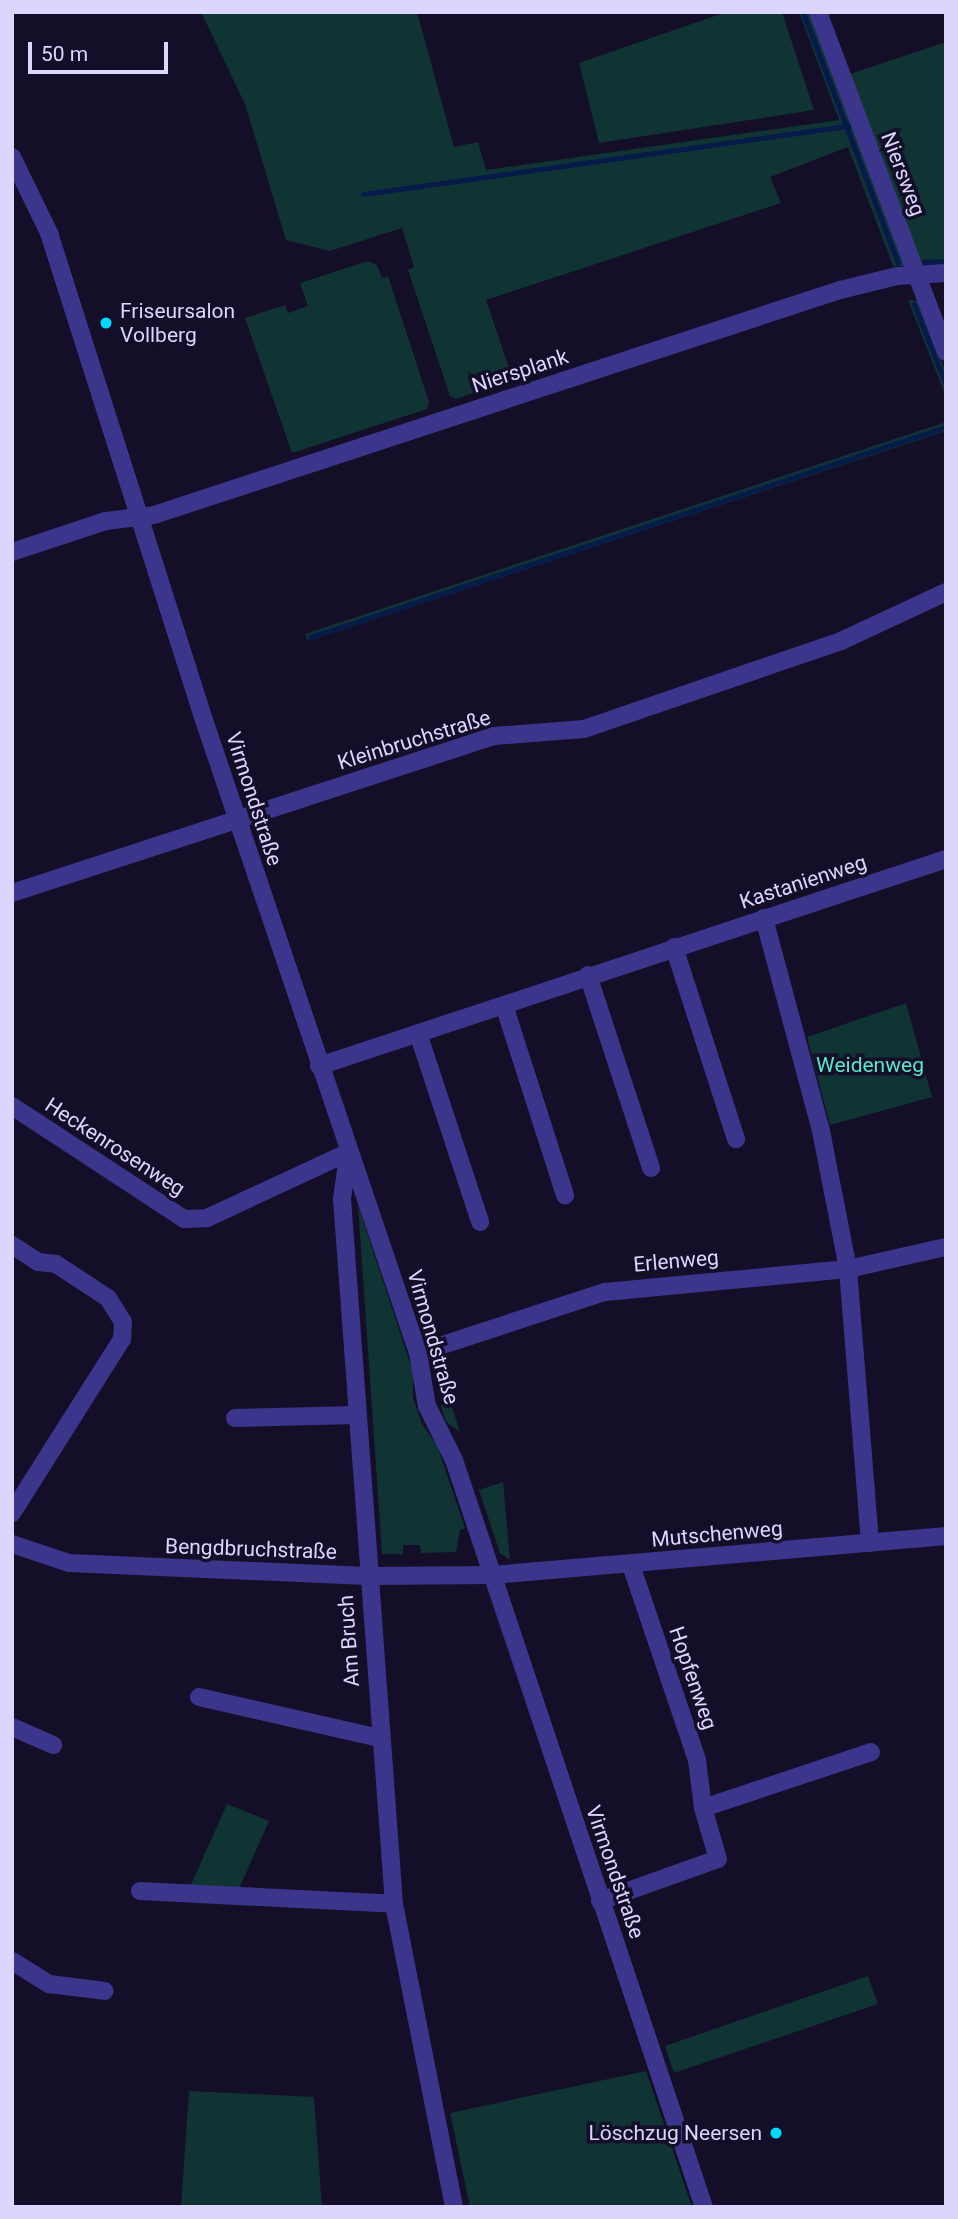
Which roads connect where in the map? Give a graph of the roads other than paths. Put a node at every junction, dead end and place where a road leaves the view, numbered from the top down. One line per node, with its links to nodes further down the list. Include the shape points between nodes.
1 (818, 12): 4 (street, Niersweg)
2 (12, 157): 6 (street, Virmondstraße, via 49,233)
3 (946, 273): 4 (street, Niersplank)
4 (916, 275): 5 (street, Niersweg); 6 (street, Niersplank, via 840,290)
5 (946, 352)
6 (139, 517): 7 (street, via 106,521); 9 (street, Virmondstraße)
7 (12, 552)
8 (946, 592): 9 (street, Kleinbruchstraße, via 841,641 584,729 494,736)
9 (237, 820): 11 (street, Kleinbruchstraße); 17 (street, Virmondstraße)
10 (946, 859): 12 (street, Kastanienweg)
11 (12, 893)
12 (764, 918): 13 (street, Kastanienweg); 26 (street, via 821,1131)
13 (674, 947): 14 (street, Kastanienweg); 19 (street)
14 (588, 975): 15 (street, Kastanienweg); 21 (street)
15 (504, 1005): 16 (street, Kastanienweg); 22 (street)
16 (418, 1033): 17 (street, Kastanienweg); 23 (street)
17 (319, 1066): 20 (street, Virmondstraße)
18 (12, 1106): 20 (street, Heckenrosenweg, via 184,1219 207,1218)
19 (736, 1139)
20 (349, 1152): 27 (street, Virmondstraße); 28 (street, Am Bruch, via 342,1199)
21 (651, 1168)
22 (565, 1195)
23 (480, 1222)
24 (12, 1245): 30 (street, via 38,1262 57,1264 108,1298 123,1322 122,1339)
25 (946, 1247): 26 (street, Erlenweg)
26 (848, 1269): 27 (street, Erlenweg, via 631,1287 579,1299); 32 (street)
27 (418, 1353): 35 (street, Virmondstraße, via 427,1406 454,1460)
28 (357, 1415): 29 (street); 36 (street, Am Bruch)
29 (235, 1418)
30 (12, 1513)
31 (946, 1536): 32 (street, Mutschenweg)
32 (870, 1543): 34 (street, Mutschenweg)
33 (12, 1544): 36 (street, Bengdbruchstraße, via 69,1563)
34 (631, 1565): 35 (street, Mutschenweg); 42 (street, Hopfenweg, via 696,1760)
35 (492, 1575): 36 (street, Bengdbruchstraße); 44 (street, Virmondstraße)
36 (367, 1576): 39 (street, Am Bruch)
37 (199, 1697): 39 (street)
38 (12, 1727): 40 (street)
39 (379, 1738): 45 (street, Am Bruch)
40 (53, 1745)
41 (871, 1752): 42 (street)
42 (703, 1808): 44 (street, Hopfenweg, via 718,1859)
43 (141, 1891): 45 (street)
44 (600, 1901): 49 (street, Virmondstraße)
45 (394, 1904): 48 (street, Am Bruch)
46 (12, 1961): 47 (street, via 48,1984)
47 (105, 1991)
48 (454, 2207)
49 (704, 2207)

